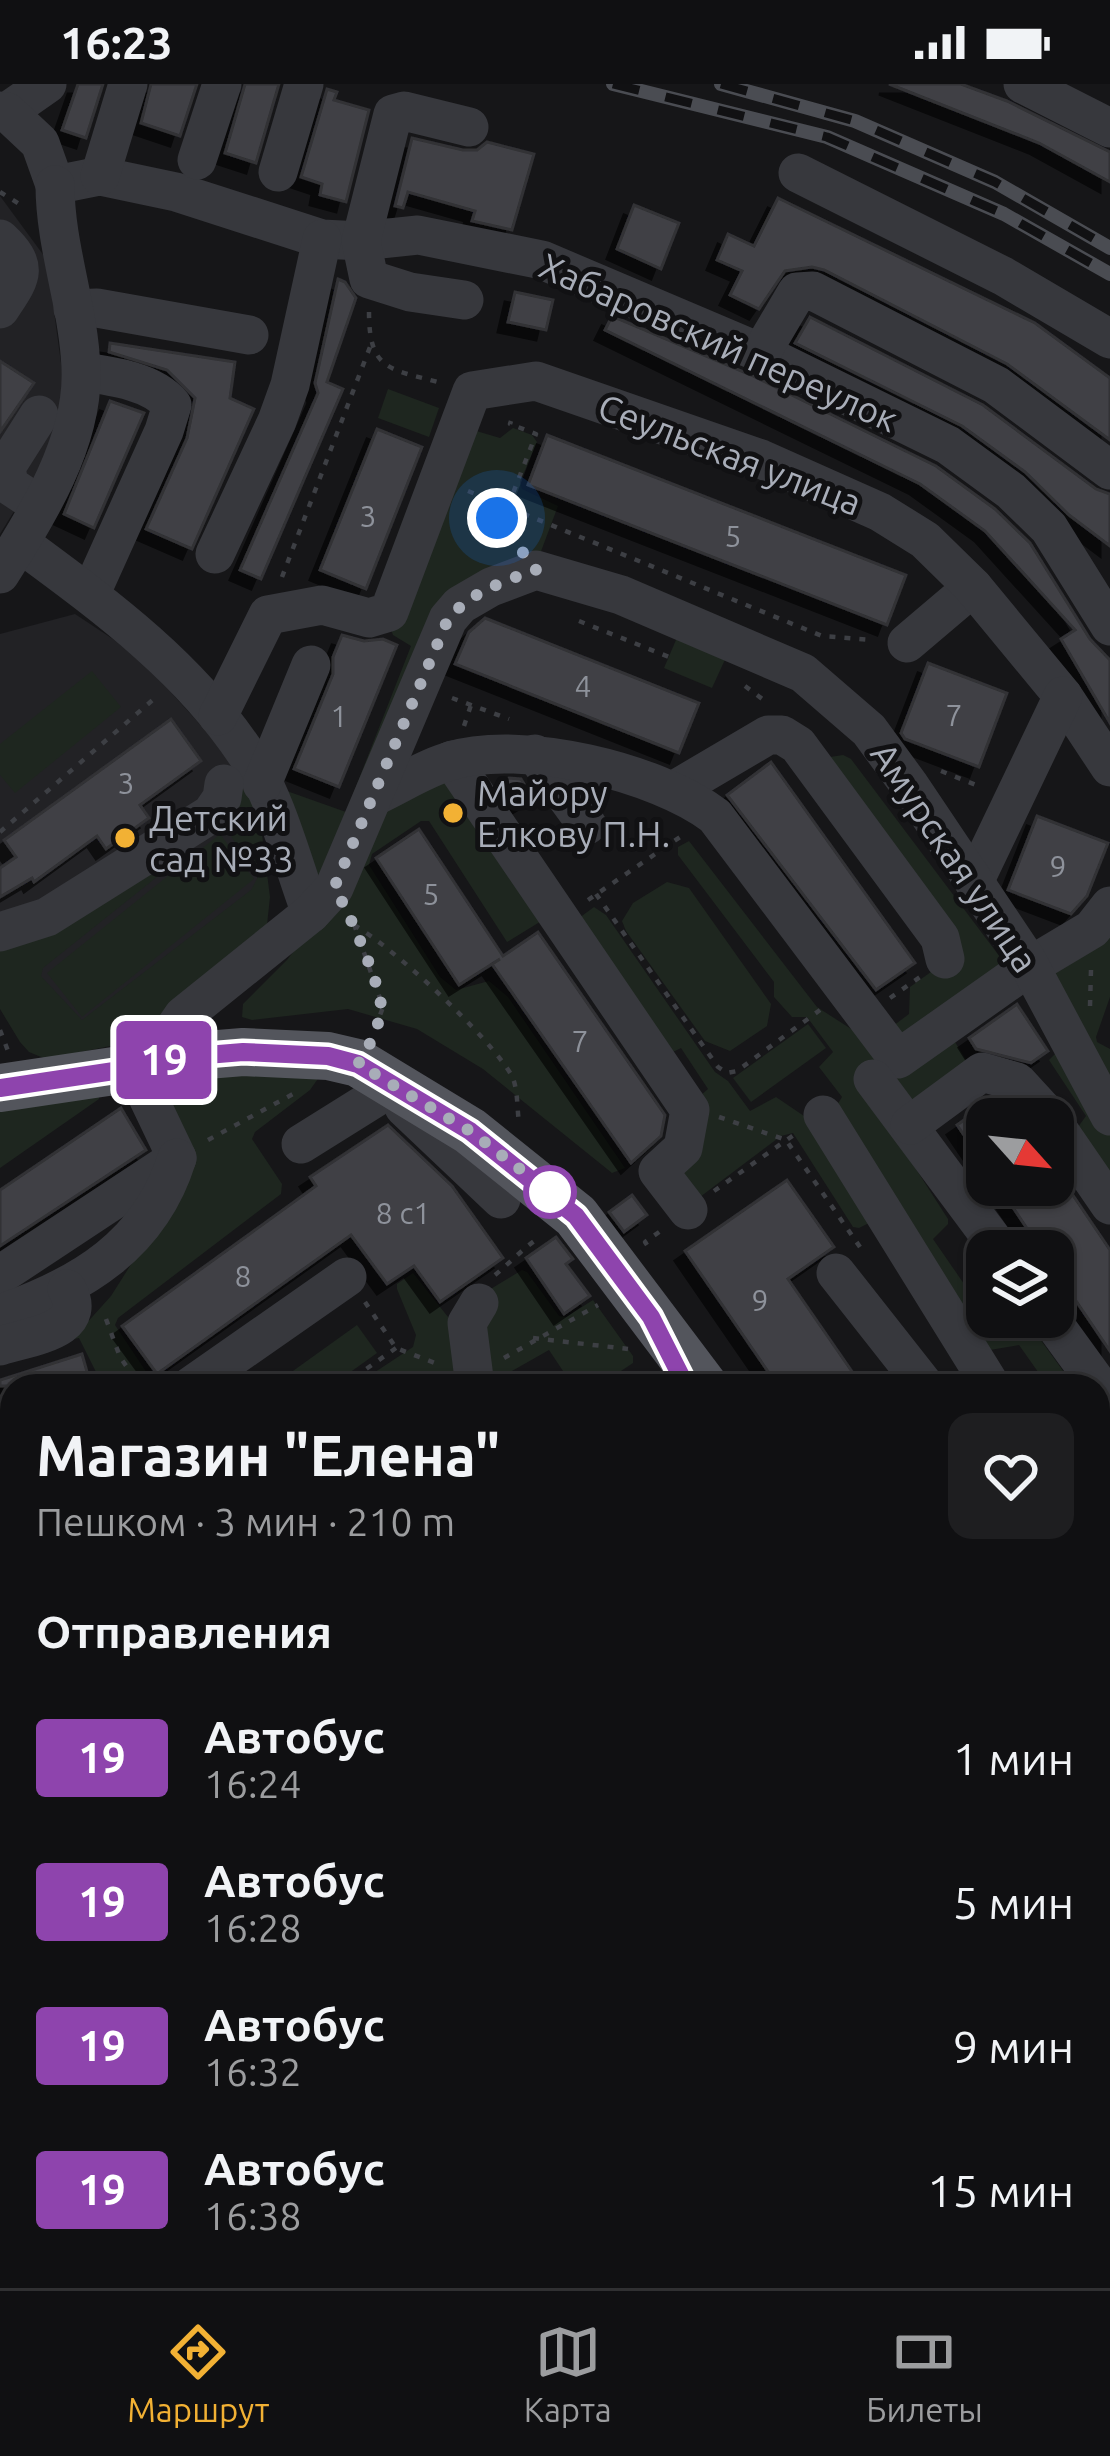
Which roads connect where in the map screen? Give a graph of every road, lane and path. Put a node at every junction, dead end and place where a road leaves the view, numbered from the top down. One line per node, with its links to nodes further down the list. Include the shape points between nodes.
1 (47, 84): 6 (street)
2 (128, 84): 12 (street)
3 (222, 84): 9 (street)
4 (304, 84): 10 (street)
5 (1022, 84): 8 (street)
6 (4, 111): 13 (street, via 40,143)
7 (469, 127): 15 (street, via 393,114)
8 (1110, 128)
9 (197, 160)
10 (278, 172)
11 (798, 173): 21 (street)
12 (100, 176): 13 (street, Хабаровский переулок); 15 (street, Хабаровский переулок)
13 (55, 185): 18 (street)
14 (0, 239): 17 (street, via 20,266)
15 (342, 240): 16 (street, via 369,279); 23 (street, Хабаровский переулок, via 418,235 542,260); 31 (street, via 290,385)
16 (464, 300)
17 (0, 309)
18 (73, 310): 19 (street); 24 (street)
19 (249, 334)
20 (369, 334): 22 (path)
21 (1110, 339)
22 (370, 347): 25 (path, via 396,371); 37 (path)
23 (761, 353): 28 (street, via 797,292 813,291 996,385); 34 (street, Хабаровский переулок, via 948,445 1011,491)
24 (82, 372): 29 (street, via 73,429); 36 (street, via 162,393 172,405)
25 (472, 391): 35 (street, Сеульская улица, via 536,381 761,459 880,512 925,540); 37 (street, via 388,612 369,618 322,605)
26 (39, 415): 29 (street, via 6,467)
27 (510, 424): 30 (path, via 536,434)
28 (1110, 470)
29 (16, 496): 32 (street)
30 (508, 506): 33 (path, via 487,497); 40 (path, via 821,636)
31 (215, 554)
32 (10, 558): 36 (street)
33 (536, 570): 54 (street, via 491,586 448,619); 59 (street, Амурская улица, via 621,595 803,673 869,730)
34 (1100, 585): 39 (street, Хабаровский переулок)
35 (973, 586): 40 (street); 45 (street, Сеульская улица)
36 (90, 595): 47 (street, via 182,673)
37 (268, 615): 47 (street)
38 (568, 616): 41 (path)
39 (1110, 626)
40 (908, 643)
41 (669, 657)
42 (311, 664): 52 (street)
43 (164, 691): 57 (path)
44 (443, 694): 46 (path)
45 (1064, 696): 51 (street, Сеульская улица); 55 (street)
46 (472, 705)
47 (218, 716): 52 (street, via 251,761)
48 (535, 754): 49 (street); 53 (street); 56 (street)
49 (452, 760): 54 (street); 63 (street)
50 (927, 766): 55 (path)
51 (1110, 766)
52 (243, 784): 61 (street); 65 (street, via 212,814 47,917)
53 (674, 791): 66 (street, via 768,735 782,735 798,745 940,938); 67 (street, via 716,817 875,1009 898,1059)
54 (375, 796): 61 (street)
55 (1011, 800): 59 (street)
56 (587, 824)
57 (0, 832)
58 (694, 836): 60 (path, via 678,837)
59 (974, 882): 67 (street, Амурская улица)
60 (596, 894): 63 (path); 68 (path, via 727,1073)
61 (323, 900): 64 (path, via 348,907); 71 (street, via 183,1016)
62 (1104, 918): 67 (street); 69 (path)
63 (560, 920): 86 (street, via 690,1110 683,1148 658,1171)
64 (354, 925): 74 (path, via 382,1007 368,1050); 80 (path, via 468,1024 514,1079)
65 (0, 932)
66 (945, 959)
67 (1030, 966): 77 (street, Амурская улица)
68 (822, 1009)
69 (1090, 1012)
70 (0, 1030): 73 (path)
71 (152, 1063): 73 (main road); 74 (main road, via 292,1053); 84 (street)
72 (873, 1079): 79 (street)
73 (4, 1080)
74 (381, 1080): 82 (street); 84 (path, via 328,1074); 85 (street); 98 (main road, via 487,1143 576,1216)
75 (1031, 1098): 79 (street, via 1016,1082 982,1072)
76 (823, 1115): 112 (street)
77 (1110, 1116)
78 (741, 1122): 81 (path)
79 (910, 1125): 88 (street)
80 (521, 1138)
81 (786, 1140): 86 (path); 90 (path)
82 (301, 1144)
83 (1074, 1152): 87 (street)
84 (177, 1158): 91 (street); 93 (street, via 140,1226)
85 (501, 1199)
86 (701, 1201)
87 (1110, 1205)
88 (986, 1230)
89 (514, 1260): 92 (path)
90 (851, 1265): 111 (street)
91 (0, 1275)
92 (487, 1288): 107 (street, via 467,1323)
93 (67, 1289): 97 (street); 101 (street, via 73,1315 66,1325)
94 (357, 1290): 102 (path); 104 (street)
95 (591, 1311): 99 (path)
96 (104, 1312): 103 (path)
97 (0, 1313)
98 (638, 1334): 99 (path); 109 (main road); 110 (main road, via 670,1337)
99 (533, 1338): 108 (path)
100 (1064, 1338): 113 (street)
101 (0, 1346)
102 (397, 1348): 105 (path); 106 (path)
103 (132, 1374)
104 (215, 1374)
105 (359, 1374)
106 (456, 1374)
107 (473, 1374)
108 (485, 1374)
109 (675, 1374)
110 (696, 1374)
111 (919, 1374)
112 (984, 1374)
113 (1090, 1374)

